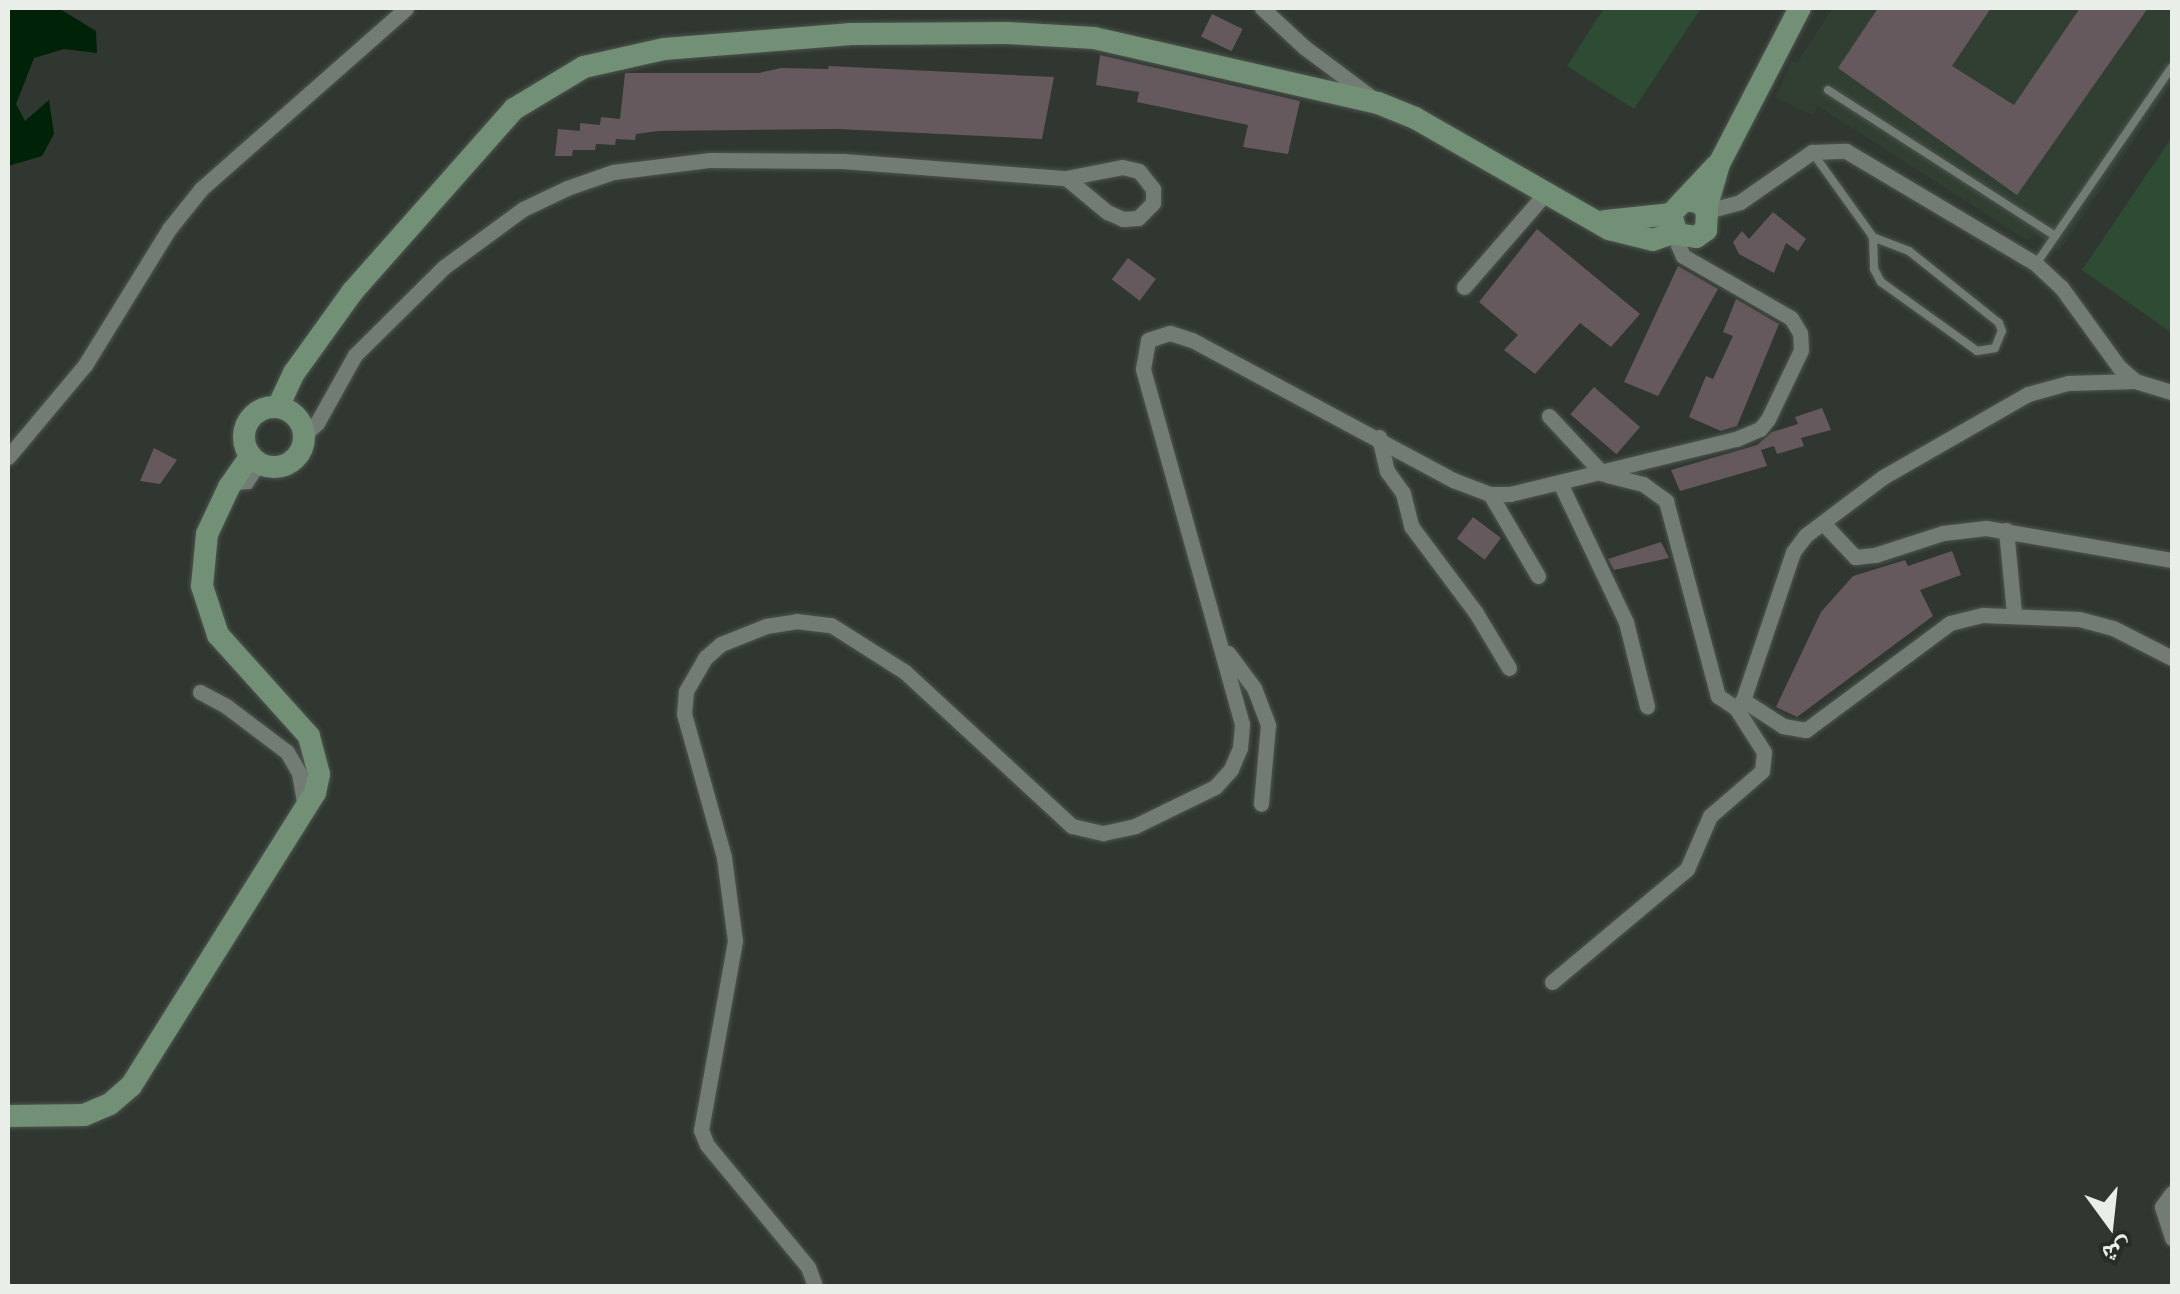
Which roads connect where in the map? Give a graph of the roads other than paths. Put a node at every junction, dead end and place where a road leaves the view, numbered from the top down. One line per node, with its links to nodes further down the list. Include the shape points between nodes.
1 (406, 8): 20 (street, via 201,189 78,375)
2 (1262, 8): 6 (street)
3 (1800, 8): 10 (main road)
4 (2172, 67): 11 (lane)
5 (1828, 90): 11 (lane)
6 (1378, 102): 9 (main road); 17 (main road, via 1051,34 851,34 623,55 548,86 495,128 352,290)
7 (1812, 152): 10 (street, via 1740,202); 12 (lane); 13 (street, via 1846,151 1866,160)
8 (1066, 178): 8 (street, via 1123,219 1138,218 1152,203 1151,182 1131,168); 17 (street, via 824,161 710,160 613,172 523,209 457,257)
9 (1544, 195): 10 (main road, via 1595,221); 14 (street)
10 (1688, 217): 21 (street, via 1678,246 1683,256 1790,318 1801,350 1760,429)
11 (2055, 236): 13 (lane)
12 (1873, 237): 12 (lane, via 1874,269 1887,288 1978,351 1995,348 1999,323 1909,250)
13 (2036, 264): 15 (street)
14 (1464, 287)
15 (2135, 381): 16 (street); 27 (street, via 2068,383 2028,394 1883,477)
16 (2172, 392)
17 (295, 416): 22 (main road, via 290,462); 22 (main road, via 259,411 246,425)
18 (1549, 416): 23 (street)
19 (1378, 437): 25 (street); 32 (street, via 1192,340 1170,333 1148,340 1143,369); 34 (street, via 1410,526)
20 (8, 457)
21 (1664, 458): 23 (street); 26 (street, via 1655,468)
22 (248, 468): 39 (main road, via 202,560 204,599 218,635 308,736 319,774)
23 (1604, 474): 24 (street); 26 (street)
24 (1560, 483): 25 (street); 37 (street, via 1626,622)
25 (1490, 494): 30 (street)
26 (1661, 494): 36 (street, via 1678,534 1718,696)
27 (1823, 522): 28 (street, via 1846,552 1865,558 1943,533); 36 (street, via 1793,552)
28 (2006, 530): 29 (street); 31 (street)
29 (2172, 560)
30 (1538, 576)
31 (2014, 613): 33 (street, via 2113,628); 36 (street, via 1950,623 1806,730)
32 (1220, 642): 38 (street, via 1254,688 1268,725); 44 (street, via 1242,724 1231,769 1195,799 1135,826 1103,832 1072,826 905,672 831,625 796,620 742,633 720,644 694,673 684,714 724,857 736,941 701,1130 808,1267)
33 (2172, 658)
34 (1509, 668)
35 (200, 692): 39 (street, via 286,752)
36 (1740, 704): 40 (street, via 1764,752 1762,771 1710,816 1687,869)
37 (1647, 706)
38 (1262, 804)
39 (306, 811): 41 (main road, via 131,1086 84,1115)
40 (1552, 982)
41 (8, 1116)
42 (2172, 1193): 43 (street, via 2162,1207)
43 (2172, 1238)
44 (815, 1286)

